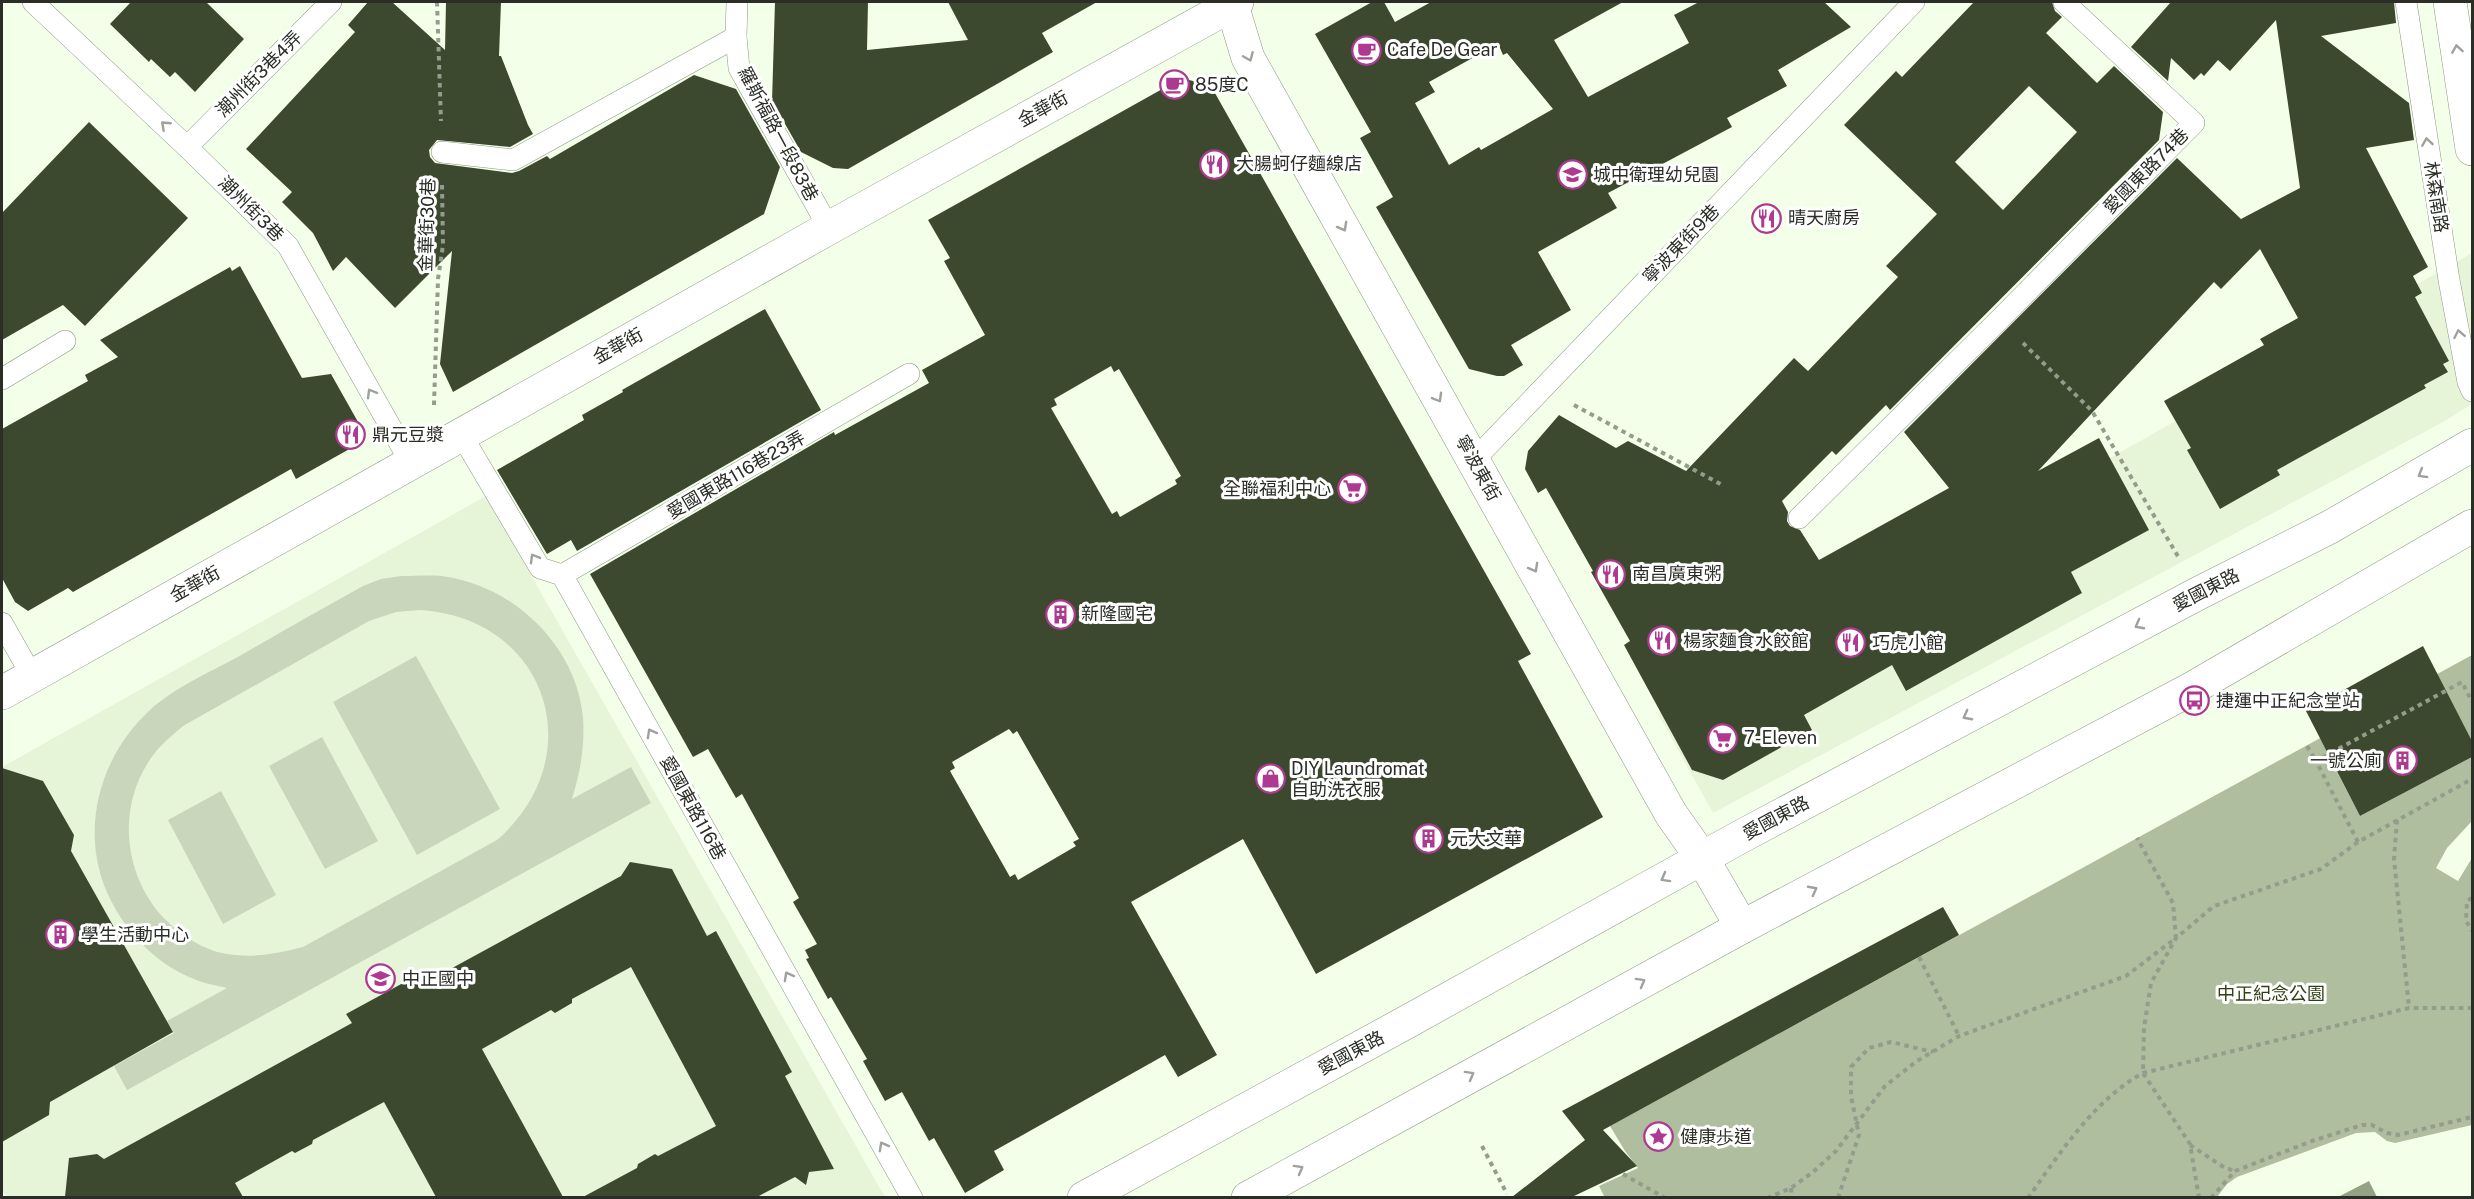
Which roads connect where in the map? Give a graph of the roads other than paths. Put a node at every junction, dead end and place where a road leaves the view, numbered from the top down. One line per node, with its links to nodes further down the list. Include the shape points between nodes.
1 (33, 2): 10 (lane, 潮州街3巷, one-way to 1)
2 (331, 2): 10 (lane, 潮州街3巷4弄)
3 (737, 2): 9 (lane, 羅斯福路一段83巷)
4 (1233, 2): 13 (street, 金華街); 21 (street, 寧波東街, one-way to 21, via 1248,58)
5 (1914, 2): 21 (lane, 寧波東街9巷)
6 (2064, 2): 22 (lane, 愛國東路74巷, via 2194,123)
7 (2406, 2): 17 (lane, 林森南路, one-way to 7, via 2449,280)
8 (2450, 2): 11 (street, one-way to 8)
9 (736, 38): 12 (lane, via 513,160); 13 (lane, 羅斯福路一段83巷, via 739,68)
10 (187, 147): 20 (lane, 潮州街3巷, one-way to 10, via 288,246)
11 (2472, 149)
12 (442, 152)
13 (828, 228): 18 (street, 金華街)
14 (65, 341): 16 (lane)
15 (909, 374): 24 (lane, 愛國東路116巷23弄)
16 (2, 379)
17 (2472, 391)
18 (461, 434): 20 (street, 金華街); 24 (lane, one-way to 18, via 540,568)
19 (2472, 445): 28 (street, 愛國東路, one-way to 28, via 2330,528 2199,593)
20 (422, 456): 26 (street, 金華街)
21 (1474, 460): 28 (street, 寧波東街, one-way to 28, via 1671,814)
22 (1799, 518)
23 (2472, 526): 29 (street, one-way to 23, via 2191,689)
24 (562, 575): 30 (lane, 愛國東路116巷, one-way to 24)
25 (2, 623): 26 (lane)
26 (32, 676): 27 (street, 金華街)
27 (2, 693)
28 (1701, 858): 29 (street, 寧波東街); 31 (street, 愛國東路, one-way to 31)
29 (1742, 927): 32 (street, one-way to 29)
30 (912, 1197)
31 (1084, 1197)
32 (1248, 1197)

